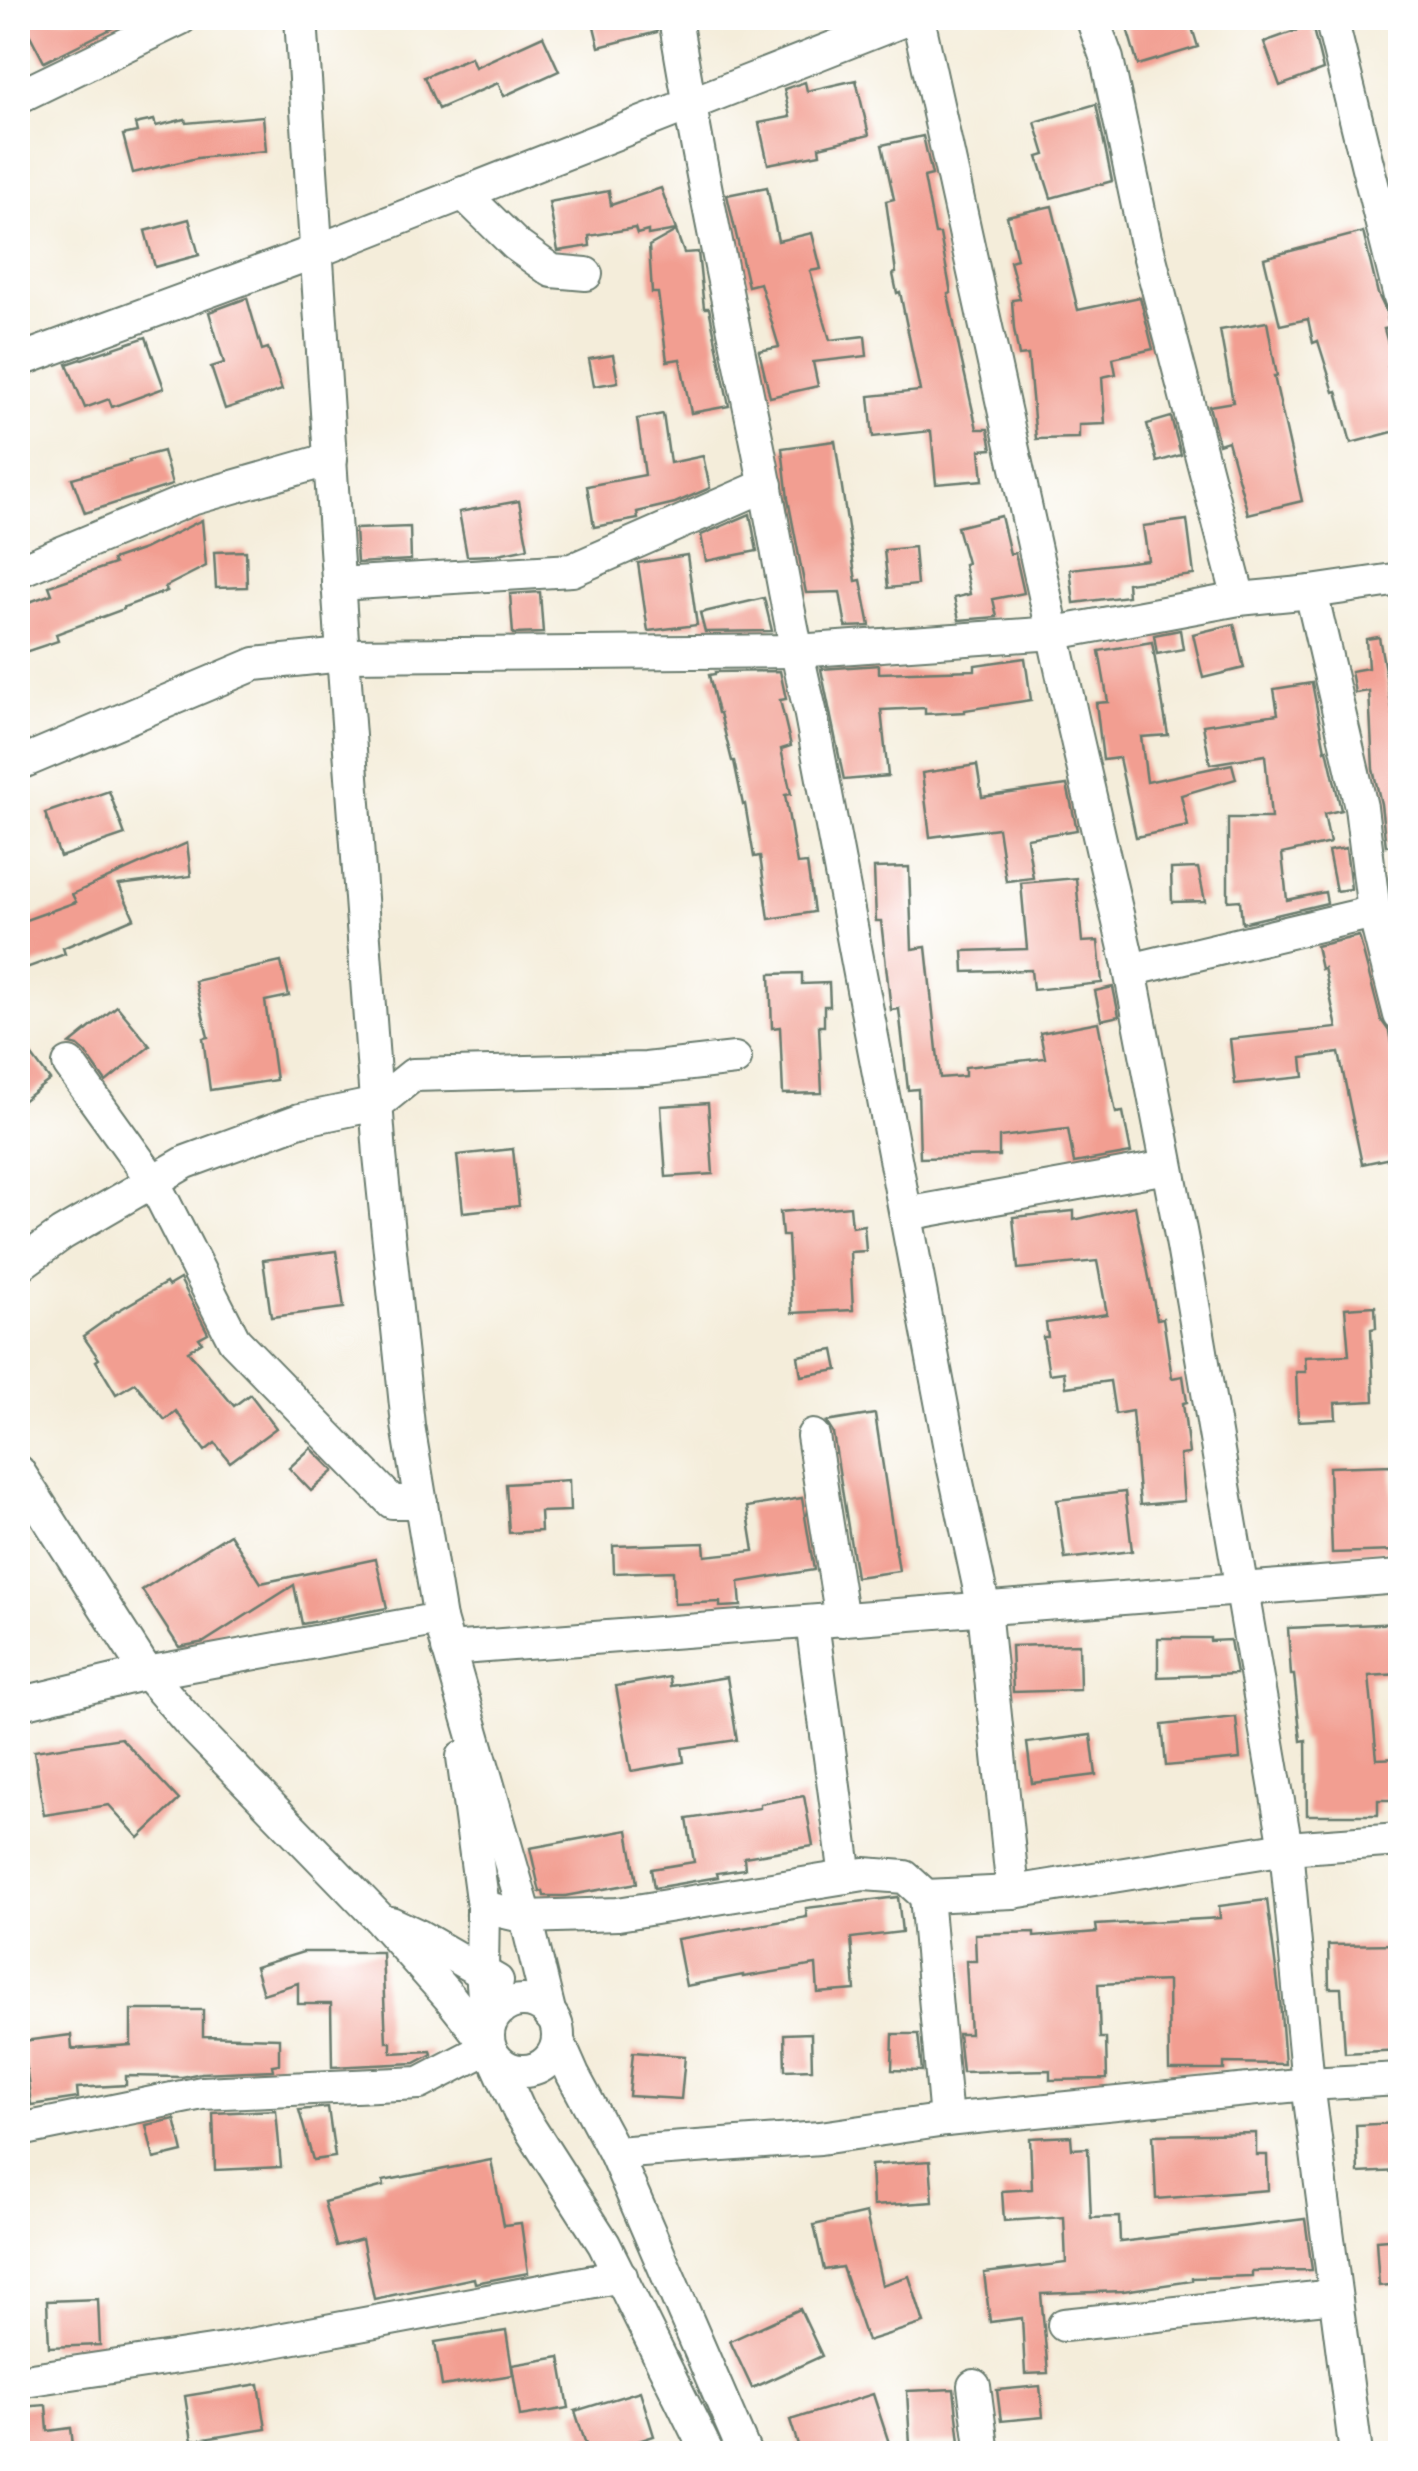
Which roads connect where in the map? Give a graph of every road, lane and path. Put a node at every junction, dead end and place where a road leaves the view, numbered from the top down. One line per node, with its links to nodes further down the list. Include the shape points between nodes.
1 (182, 18): 8 (street)
2 (301, 18): 11 (street)
3 (675, 18): 9 (street)
4 (909, 18): 9 (street)
5 (918, 18): 22 (street)
6 (1092, 18): 21 (street)
7 (1331, 18): 13 (street)
8 (18, 97)
9 (689, 104): 10 (street); 16 (street)
10 (463, 194): 11 (street); 12 (street, via 552,271)
11 (317, 251): 14 (street); 15 (street)
12 (586, 274)
13 (1400, 297)
14 (18, 362)
15 (331, 458): 17 (street, via 191,499); 19 (street)
16 (766, 486): 19 (street, via 572,570); 23 (street)
17 (18, 571)
18 (1400, 579): 20 (street)
19 (338, 584): 24 (street)
20 (1311, 592): 21 (street); 26 (street, via 1360,807)
21 (1239, 599): 22 (street)
22 (1055, 633): 23 (street); 27 (street)
23 (796, 652): 24 (street); 34 (street)
24 (342, 655): 25 (street, via 255,664); 31 (street)
25 (18, 764)
26 (1374, 912): 27 (street); 28 (street)
27 (1130, 970): 32 (street)
28 (1400, 1015)
29 (735, 1059): 31 (street, via 646,1069 413,1074)
30 (70, 1064): 33 (street)
31 (377, 1104): 33 (street, via 300,1120); 38 (street)
32 (1167, 1168): 34 (street); 40 (street)
33 (153, 1181): 35 (street); 38 (street, via 234,1340 392,1502)
34 (906, 1214): 41 (street)
35 (18, 1266)
36 (813, 1436): 42 (street)
37 (18, 1470): 44 (street)
38 (421, 1502): 43 (street)
39 (1400, 1576): 40 (street)
40 (1243, 1589): 41 (street); 47 (street)
41 (984, 1610): 42 (street); 49 (street)
42 (827, 1621): 43 (street); 48 (street)
43 (444, 1634): 44 (street); 51 (street); 53 (street)
44 (147, 1673): 45 (street); 52 (street)
45 (18, 1704)
46 (1400, 1840): 47 (street)
47 (1286, 1848): 49 (street); 58 (street)
48 (846, 1877): 50 (street, via 905,1877); 53 (street, via 618,1914)
49 (1013, 1892): 50 (street)
50 (926, 1896): 59 (street)
51 (483, 1907): 53 (street); 54 (street)
52 (378, 1916): 54 (street); 56 (street)
53 (526, 1917): 55 (street)
54 (482, 1971): 55 (street); 56 (street)
55 (545, 2019): 56 (street, via 513,2002 492,2019); 56 (street, via 554,2054 532,2070 505,2067); 61 (street)
56 (490, 2046): 60 (street, via 420,2083 202,2093); 62 (street, via 519,2111)
57 (1400, 2079): 58 (street)
58 (1308, 2084): 59 (street); 63 (street)
59 (946, 2120): 61 (street, via 820,2138)
60 (20, 2130)
61 (616, 2153): 68 (street)
62 (621, 2276): 65 (street); 67 (street)
63 (1335, 2296): 64 (street); 70 (street)
64 (1064, 2325)
65 (18, 2382)
66 (974, 2386): 69 (street)
67 (708, 2454)
68 (746, 2454)
69 (984, 2454)
70 (1356, 2454)

